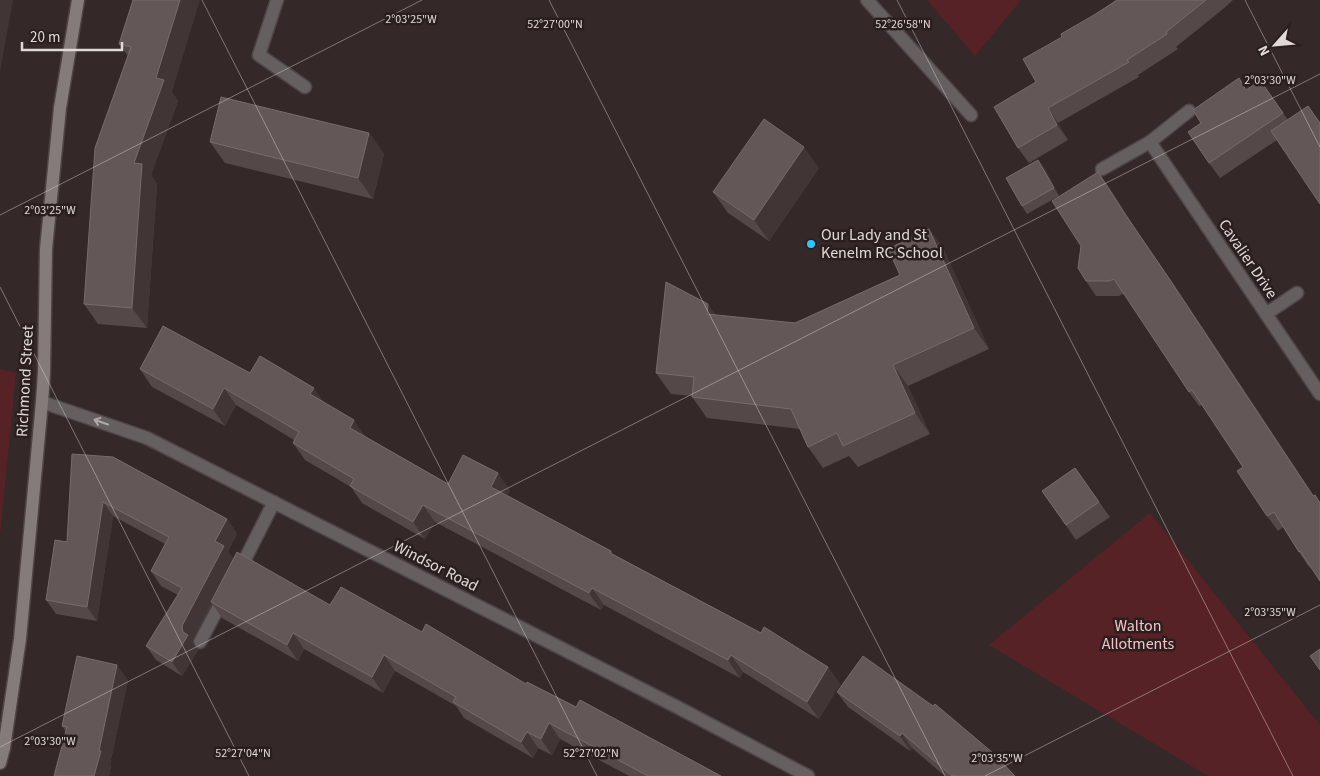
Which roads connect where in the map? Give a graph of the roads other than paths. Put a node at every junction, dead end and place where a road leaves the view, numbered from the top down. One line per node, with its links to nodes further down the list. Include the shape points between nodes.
1 (78, 0): 12 (street, Richmond Street, via 60,108 46,249)
2 (277, 0): 4 (street, via 259,55)
3 (867, 0): 6 (street)
4 (305, 88)
5 (1189, 111): 7 (street)
6 (971, 115)
7 (1150, 142): 8 (street); 10 (street, Cavalier Drive)
8 (1102, 170)
9 (1297, 293): 10 (street)
10 (1266, 314): 11 (street, Cavalier Drive)
11 (1320, 394)
12 (42, 402): 13 (street, Windsor Road, one-way to 12, via 147,438); 15 (street, Richmond Street, via 20,639)
13 (274, 502): 14 (street); 16 (street, Windsor Road)
14 (200, 642)
15 (0, 763)
16 (808, 776)

